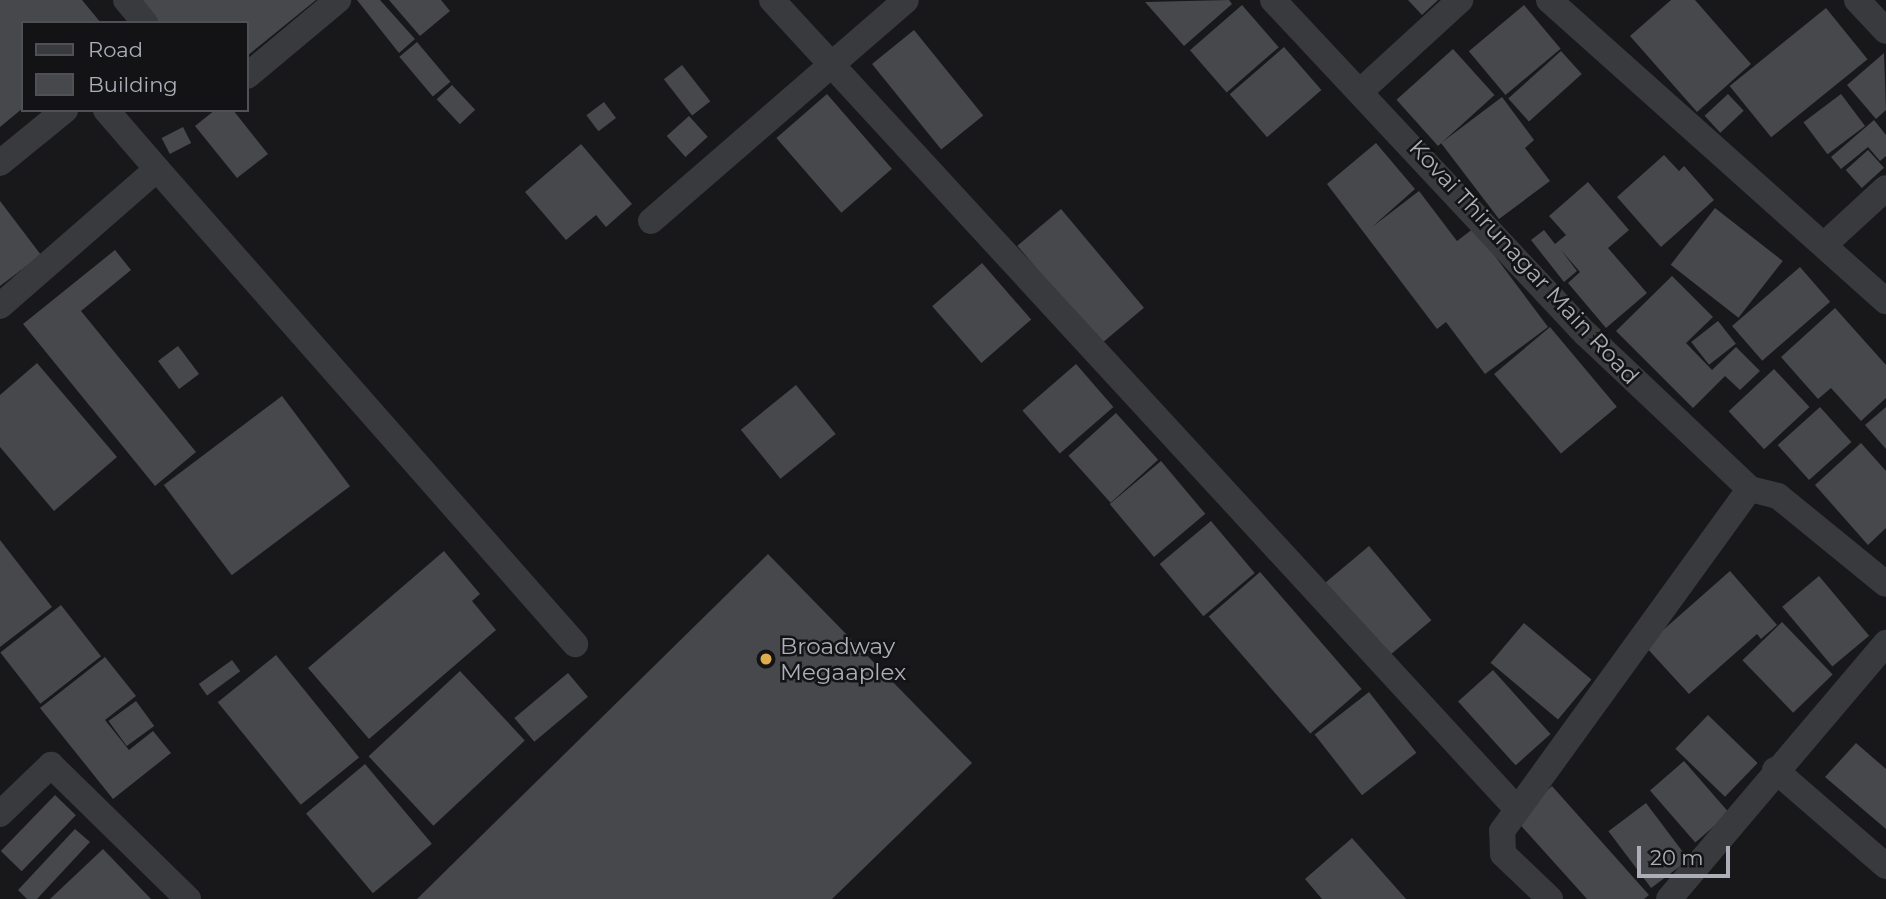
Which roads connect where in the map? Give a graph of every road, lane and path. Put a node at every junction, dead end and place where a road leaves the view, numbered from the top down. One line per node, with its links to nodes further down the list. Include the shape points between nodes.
1 (126, 0): 9 (street)
2 (338, 0): 12 (street)
3 (772, 0): 11 (street)
4 (906, 0): 11 (street)
5 (1273, 0): 13 (street, Kovai Thirunagar Main Road)
6 (1460, 0): 13 (street)
7 (1549, 0): 20 (street)
8 (1857, 0): 10 (street)
9 (143, 21)
10 (1886, 31)
11 (833, 63): 19 (street); 28 (street)
12 (248, 75)
13 (1363, 89): 23 (street, Kovai Thirunagar Main Road, via 1586,334)
14 (63, 112): 16 (street)
15 (108, 112): 17 (street)
16 (0, 163)
17 (157, 169): 22 (street); 26 (street)
18 (1886, 188): 20 (street)
19 (652, 221)
20 (1824, 245): 21 (street)
21 (1886, 301)
22 (0, 306)
23 (1750, 489): 24 (street, Kovai Thirunagar Main Road, via 1778,496); 28 (street)
24 (1886, 584)
25 (1886, 643): 27 (street)
26 (575, 644)
27 (1775, 770): 30 (street); 33 (street)
28 (1514, 807): 32 (street, via 1502,831 1503,854)
29 (0, 814): 31 (street, via 51,765)
30 (1886, 866)
31 (188, 899)
32 (1550, 899)
33 (1669, 899)

